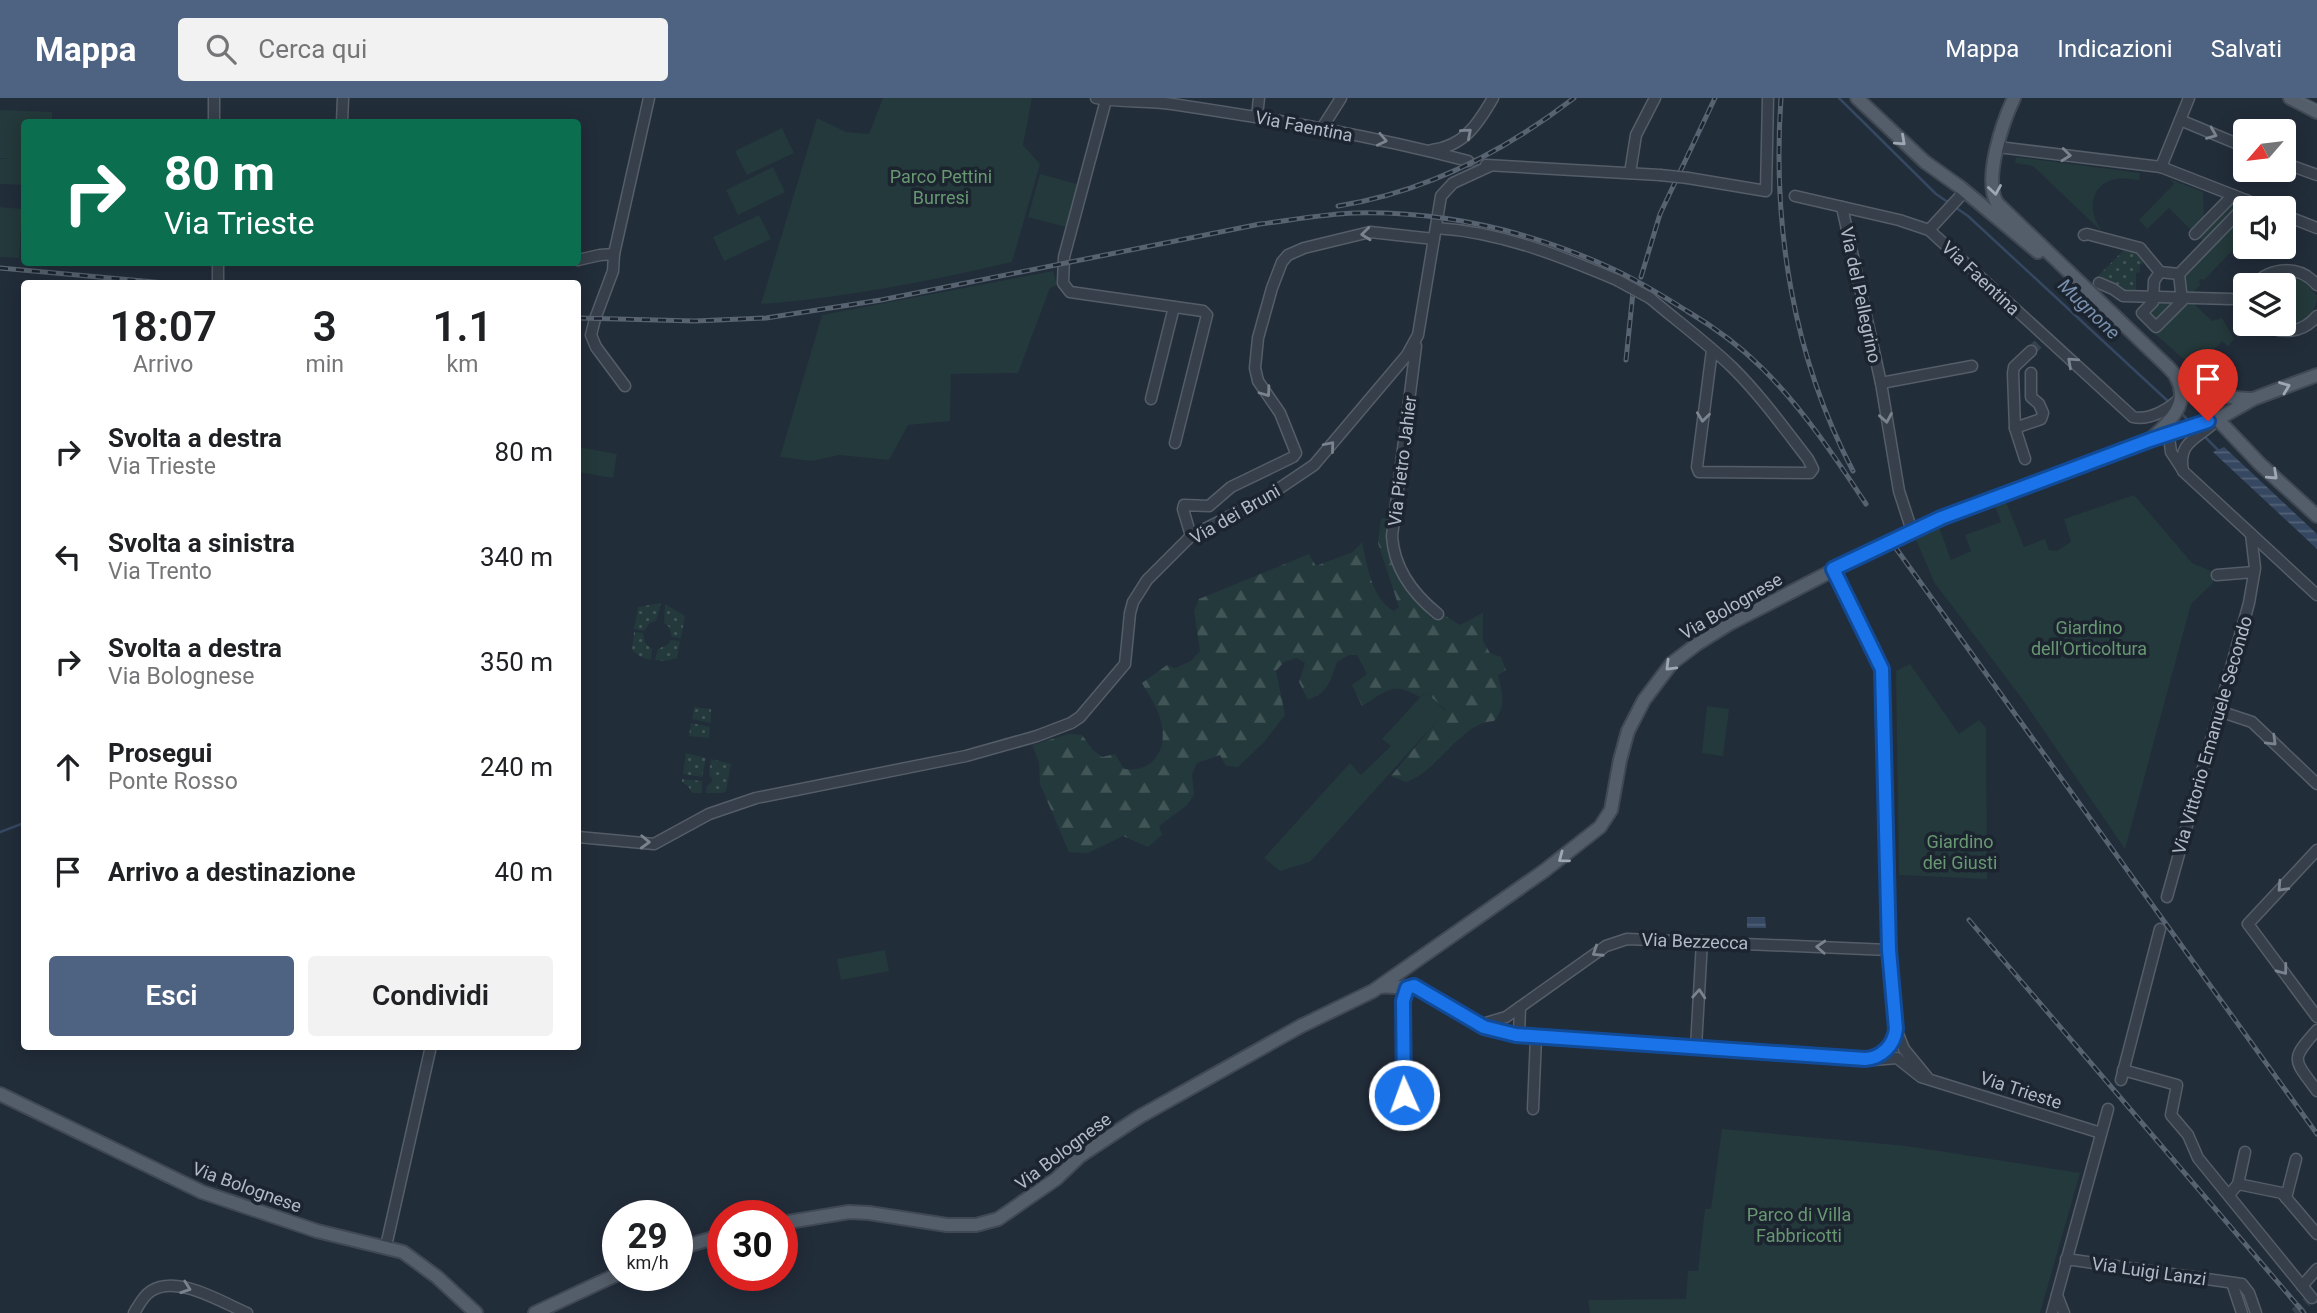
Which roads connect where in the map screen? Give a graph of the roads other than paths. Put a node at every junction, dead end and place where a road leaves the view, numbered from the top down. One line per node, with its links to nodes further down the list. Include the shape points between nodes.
1 (214, 98): 16 (street)
2 (343, 98): 17 (street)
3 (649, 98): 39 (street)
4 (1259, 98): 15 (street)
5 (1341, 98): 19 (street)
6 (1493, 98): 22 (street, one-way to 6, via 1469,134)
7 (1655, 98): 26 (street, via 1636,135)
8 (1768, 98): 26 (street, bridge, via 1766,191)
9 (1857, 98): 28 (main road, one-way to 28)
10 (2014, 98): 21 (main road)
11 (2189, 98): 18 (street)
12 (2290, 98): 14 (main road)
13 (1102, 99): 15 (street, Via Faentina); 50 (street, via 1063,257 1063,283 1070,292)
14 (2317, 113)
15 (1257, 116): 19 (street, Via Faentina)
16 (215, 119)
17 (342, 119)
18 (2180, 120): 20 (street, one-way to 20); 24 (street)
19 (1322, 128): 22 (street, Via Faentina, one-way to 22)
20 (2233, 142)
21 (1998, 147): 24 (street, one-way to 24); 41 (main road, one-way to 41, via 1992,187 1995,199)
22 (1428, 151): 23 (street, Via Faentina)
23 (1468, 161)
24 (2161, 166): 29 (street)
25 (2296, 167): 27 (street)
26 (1630, 173): 36 (street, Via dei Bruni, via 1485,165 1447,188 1439,201)
27 (2317, 175)
28 (1963, 194): 35 (street); 41 (main road, via 2029,246)
29 (2234, 195): 37 (street)
30 (1795, 196): 31 (street, Via Faentina)
31 (1842, 207): 35 (street, Via Faentina); 60 (street, Via del Pellegrino)
32 (2233, 218): 44 (street)
33 (2296, 220): 34 (street)
34 (2317, 229)
35 (1929, 230): 64 (street, Via Faentina, one-way to 35, via 2150,416 2136,418 2126,412)
36 (1435, 233): 53 (street, Via dei Bruni); 54 (street, bridge, via 1485,234 1532,246 1616,280 1650,298); 70 (street, one-way to 70, via 1370,232 1304,248 1282,262 1258,338 1255,368)
37 (2195, 234)
38 (2084, 235): 42 (street, via 2140,248)
39 (614, 254): 40 (street); 61 (street, via 613,271 591,335)
40 (581, 259)
41 (2057, 261): 57 (main road)
42 (2160, 272): 44 (street); 47 (street)
43 (2270, 273): 46 (street, via 2303,273)
44 (2179, 274): 48 (street)
45 (2099, 283): 47 (street, via 2123,296)
46 (2317, 285)
47 (2153, 298): 48 (street); 48 (street, via 2142,313 2156,327)
48 (2182, 299): 49 (street)
49 (2231, 299)
50 (1174, 307): 62 (street); 69 (street, via 1207,315)
51 (2317, 316): 52 (street)
52 (2296, 329)
53 (1418, 335): 72 (street, Via dei Bruni, one-way to 53, via 1375,394); 83 (street, Via Pietro Jahier, via 1393,547 1404,577 1420,600)
54 (1712, 350): 54 (street, one-way to 54, via 1699,471 1810,473 1811,463 1787,432 1748,384)
55 (2031, 351): 67 (street, via 2014,367)
56 (1972, 366): 60 (street, Via del Pellegrino)
57 (2167, 366): 63 (main road, via 2211,393); 64 (main road, via 2180,384); 65 (main road)
58 (2031, 373): 67 (street, via 2031,397 2043,413 2040,419)
59 (2317, 375): 63 (main road, Via Bolognese, one-way to 59)
60 (1881, 383): 75 (street, Via del Pellegrino, one-way to 75)
61 (625, 386)
62 (1151, 399)
63 (2253, 399): 65 (main road, Via Bolognese)
64 (2180, 400): 68 (main road)
65 (2218, 419): 66 (main road, Via Bolognese); 74 (main road, one-way to 74)
66 (2204, 426): 68 (main road, Via Bolognese); 73 (street, via 2183,451)
67 (2015, 428): 71 (street)
68 (2167, 432): 73 (street, via 2175,461); 75 (main road, Via Bolognese)
69 (1175, 443)
70 (1296, 453): 72 (street); 77 (street, via 1231,487 1209,506 1184,505)
71 (2025, 459)
72 (1307, 470): 77 (street, Via dei Bruni, via 1265,498)
73 (2184, 472): 76 (street)
74 (2317, 516)
75 (1906, 534): 79 (main road, Via Bolognese, bridge)
76 (2251, 534): 78 (street); 80 (street, Via Vittorio Emanuele Secondo)
77 (1191, 536): 86 (street, Via dei Bruni, one-way to 77, via 654,844 709,814 772,795 966,756 1071,723 1125,664 1133,602 1147,580)
78 (2282, 562): 80 (street, via 2269,558); 82 (street)
79 (1833, 569): 91 (main road, via 1882,669); 92 (main road, Via Bolognese, one-way to 92, via 1729,624 1672,663 1644,700 1629,731 1605,822)
80 (2255, 570): 81 (street); 84 (street, Via Vittorio Emanuele Secondo)
81 (2217, 575)
82 (2317, 595)
83 (1438, 614)
84 (2219, 711): 85 (street, one-way to 85, via 2252,722); 88 (street, Via Vittorio Emanuele Secondo)
85 (2317, 784)
86 (581, 837)
87 (2317, 850): 94 (street, one-way to 94, via 2248,923)
88 (2167, 897)
89 (2160, 929): 113 (street, via 2122,1075 2177,1085 2171,1115)
90 (1702, 941): 91 (street, Via Bezzecca, one-way to 90); 93 (street, Via Bezzecca, one-way to 93, via 1620,940); 100 (street, one-way to 90)
91 (1889, 950): 96 (main road)
92 (1406, 980): 95 (main road, Via Trieste); 106 (street); 115 (main road, Via Bolognese, via 1379,987 1139,1116 998,1219 947,1225 849,1212)
93 (1520, 1007): 95 (street, Via Bezzecca); 98 (street)
94 (2317, 1017)
95 (1479, 1025): 98 (main road, Via Trieste)
96 (1896, 1029): 102 (main road, via 1893,1043); 103 (street, via 1904,1049)
97 (2317, 1030): 104 (street, via 2296,1058)
98 (1519, 1036): 99 (main road, Via Trieste)
99 (1536, 1037): 100 (main road, Via Trieste); 107 (street)
100 (1696, 1047): 102 (main road, Via Trieste)
101 (430, 1050): 117 (street)
102 (1870, 1059): 103 (street, Via Trieste, via 1897,1058 1915,1074)
103 (1930, 1079): 109 (street, Via Trieste)
104 (2317, 1091)
105 (0, 1094): 117 (main road, Via Bolognese, via 202,1192 317,1231)
106 (1404, 1100)
107 (1533, 1109)
108 (2108, 1109): 109 (street)
109 (2101, 1133): 118 (street)
110 (2245, 1152): 112 (street)
111 (2296, 1158): 114 (street)
112 (2238, 1184): 113 (street); 114 (street, via 2282,1193)
113 (2229, 1195): 122 (street)
114 (2286, 1198): 116 (street)
115 (798, 1220)
116 (2317, 1234)
117 (386, 1246): 127 (main road, Via Bolognese, via 409,1255)
118 (2066, 1259): 121 (street, Via Luigi Lanzi); 123 (street)
119 (2317, 1269): 122 (street)
120 (602, 1282): 128 (main road)
121 (2232, 1283): 131 (street); 132 (street, via 2245,1287)
122 (2302, 1286): 124 (street)
123 (2057, 1294): 129 (street); 130 (street)
124 (2312, 1299)
125 (134, 1313): 126 (street, one-way to 126, via 150,1292 176,1284)
126 (247, 1313)
127 (476, 1313)
128 (537, 1313)
129 (2052, 1313)
130 (2064, 1313)
131 (2242, 1313)
132 (2256, 1313)

